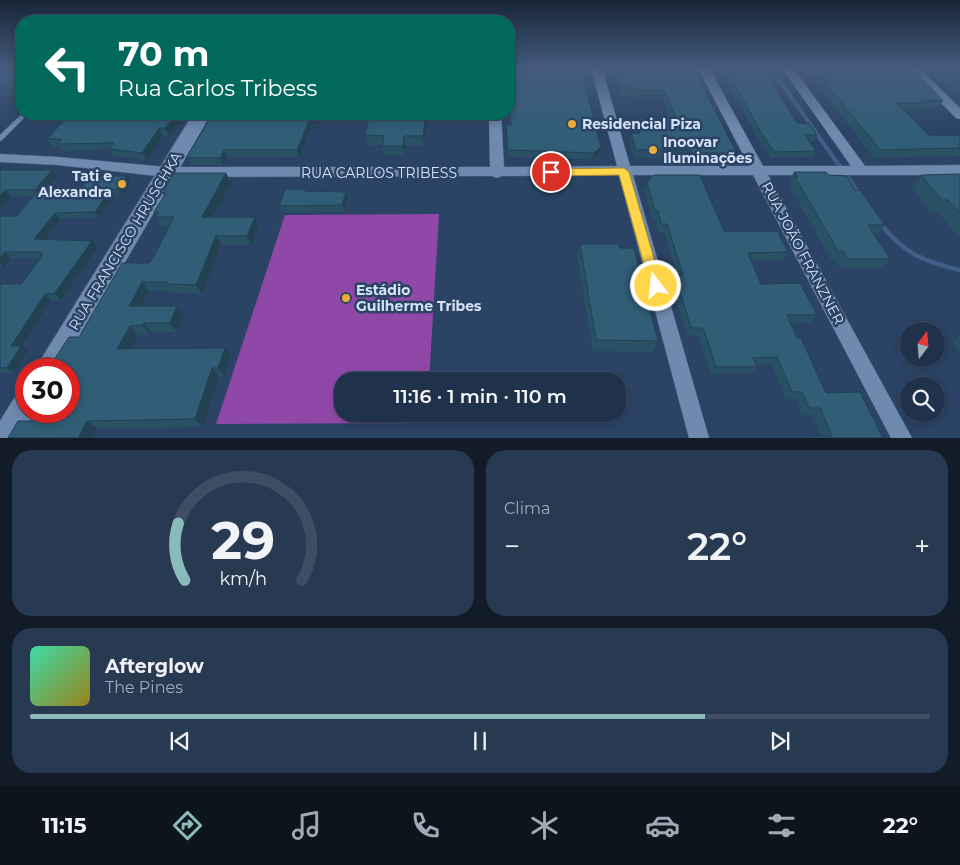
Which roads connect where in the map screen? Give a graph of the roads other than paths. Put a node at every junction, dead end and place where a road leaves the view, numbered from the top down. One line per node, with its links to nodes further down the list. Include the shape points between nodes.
1 (602, 88): 15 (street)
2 (714, 88): 13 (street, RUA JOÃO FRANZNER)
3 (801, 88): 11 (street)
4 (933, 88): 5 (street)
5 (960, 115)
6 (19, 120): 9 (lane)
7 (198, 120): 14 (main road, RUA FRANCISCO HRUSCHKA)
8 (495, 120): 16 (street)
9 (0, 139)
10 (0, 158): 14 (street, RUA CARLOS TRIBESS)
11 (856, 170): 12 (street, RUA CARLOS TRIBESS); 13 (street, RUA CARLOS TRIBESS)
12 (960, 170)
13 (758, 171): 15 (street, RUA CARLOS TRIBESS); 21 (street, RUA JOÃO FRANZNER)
14 (166, 172): 16 (street, RUA CARLOS TRIBESS); 17 (main road, RUA FRANCISCO HRUSCHKA)
15 (624, 172): 16 (street, RUA CARLOS TRIBESS); 20 (street)
16 (497, 173)
17 (55, 358)
18 (15, 423): 19 (main road)
19 (6, 438)
20 (699, 438)
21 (902, 438)

